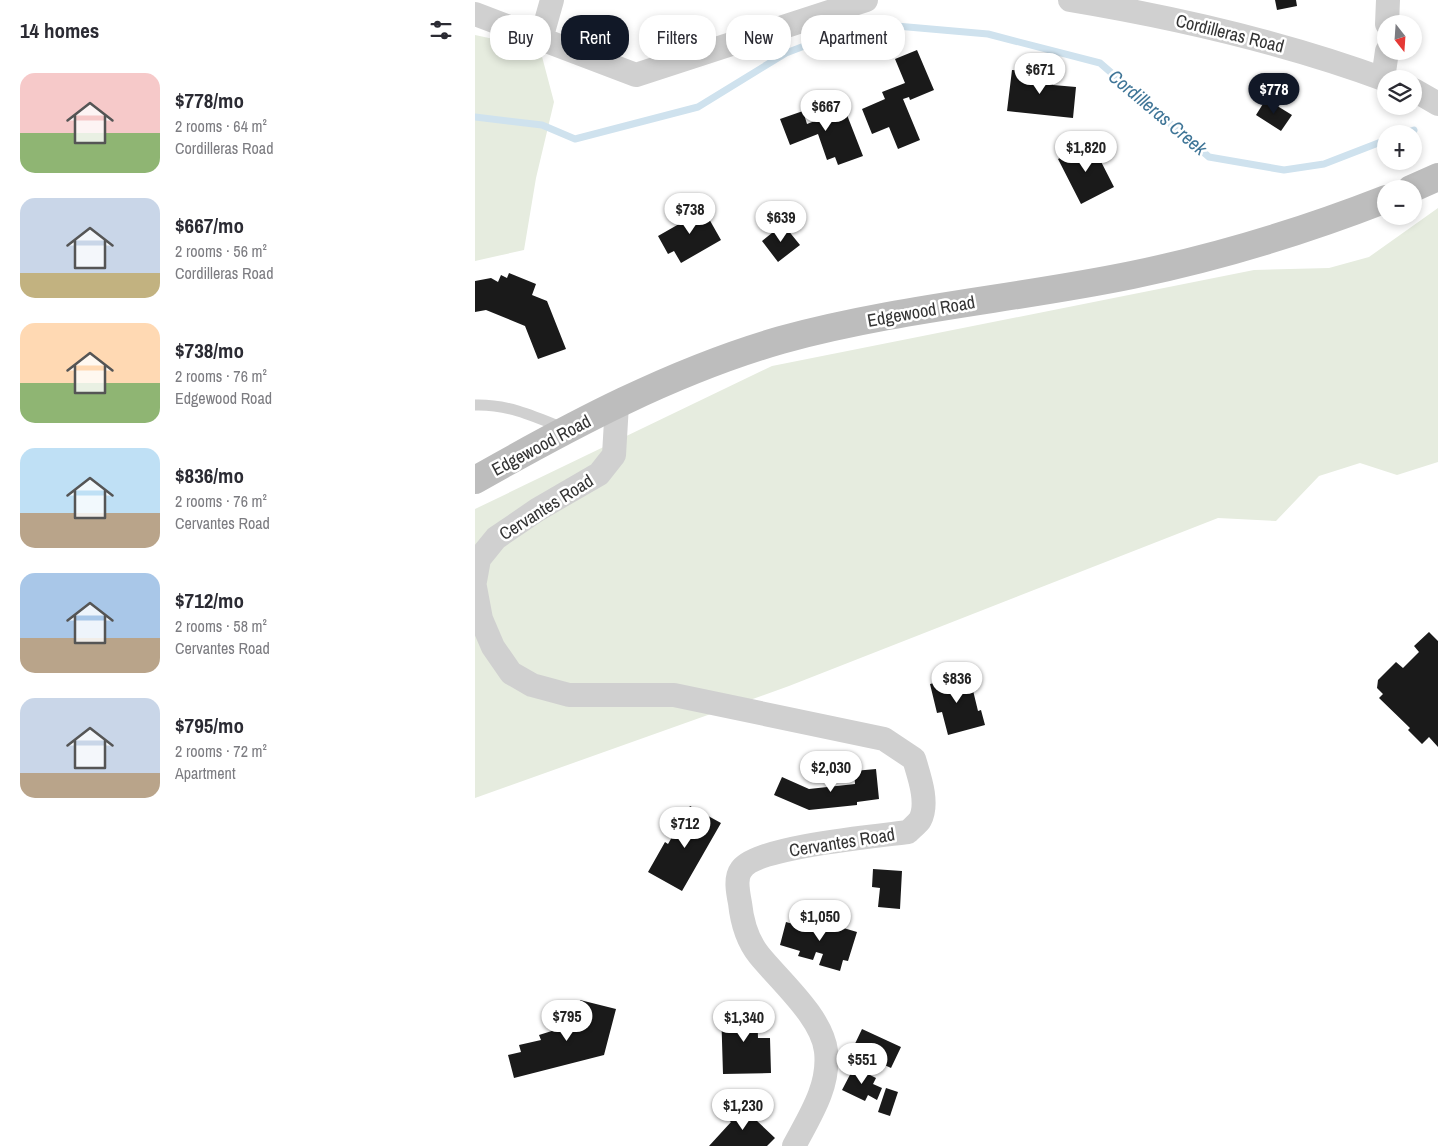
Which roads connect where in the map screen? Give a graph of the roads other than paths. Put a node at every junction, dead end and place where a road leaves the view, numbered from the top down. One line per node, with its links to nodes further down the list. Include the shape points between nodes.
1 (552, 0): 6 (street)
2 (866, 0): 9 (street, via 636,76)
3 (1070, 0): 10 (street, Cordilleras Road, via 1240,34 1314,54)
4 (1388, 0): 7 (street)
5 (475, 14): 8 (street)
6 (548, 15)
7 (1387, 15)
8 (490, 20)
9 (551, 44)
10 (1377, 77)
11 (1422, 95): 12 (street)
12 (1438, 104)
13 (1438, 177): 14 (main road)
14 (1422, 184)
15 (1377, 201): 16 (main road, Edgewood Road, via 1291,233 1186,263 1076,285 892,314 780,341 711,364)
16 (617, 404): 18 (main road, Edgewood Road); 20 (street, Cervantes Road, via 614,455 599,474 495,538 479,559)
17 (475, 405): 18 (lane, via 522,411)
18 (567, 430): 19 (main road, Edgewood Road)
19 (475, 480)
20 (475, 581)
21 (475, 587): 22 (street, Cervantes Road, via 481,619 493,647 511,673 532,685 569,695 673,695 884,739 914,759 923,807 920,820 908,832 775,852 748,861 739,871 737,887 746,934 758,954 804,1007 826,1049 822,1093)
22 (794, 1146)

